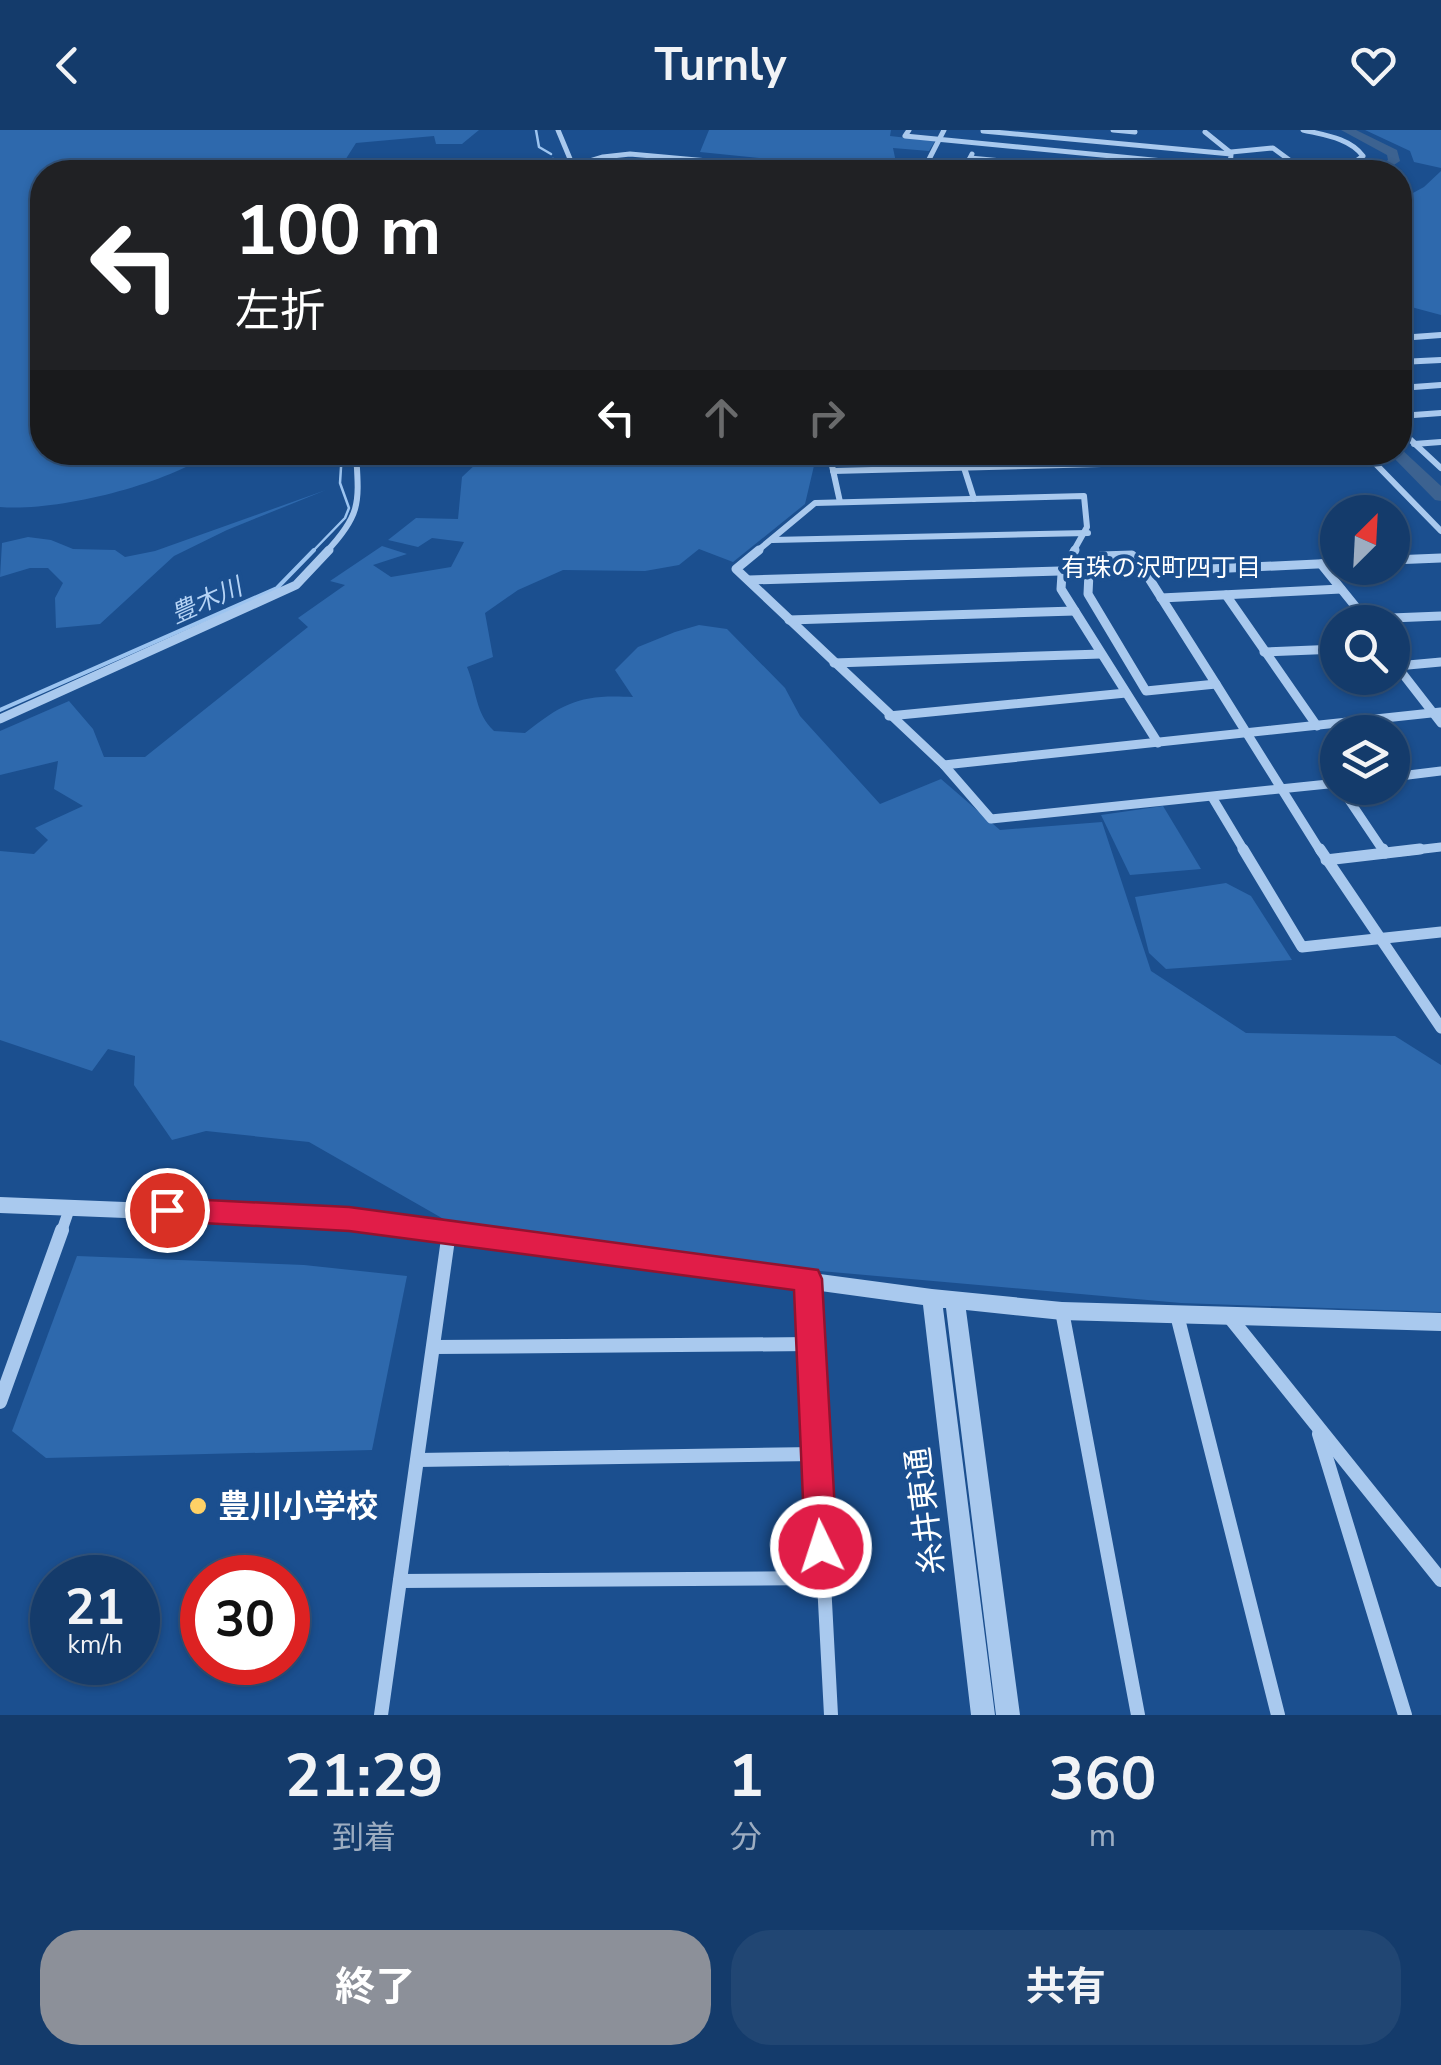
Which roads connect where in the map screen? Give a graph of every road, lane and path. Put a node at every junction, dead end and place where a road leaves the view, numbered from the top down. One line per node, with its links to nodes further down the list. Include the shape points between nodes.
1 (558, 130): 16 (street)
2 (909, 130): 9 (street, via 905,136)
3 (944, 130): 9 (street)
4 (983, 130): 10 (street); 11 (street)
5 (1114, 130): 7 (street)
6 (1302, 130): 24 (street, via 1342,140 1361,151)
7 (1136, 131): 11 (street)
8 (1205, 132): 12 (street)
9 (940, 140): 10 (street); 19 (street)
10 (977, 144): 14 (street); 15 (street)
11 (1132, 145): 12 (street); 15 (street)
12 (1231, 153): 22 (street); 23 (street, via 1273,148)
13 (657, 157): 17 (street); 18 (street)
14 (970, 158): 20 (street)
15 (1129, 158): 21 (street)
16 (570, 160)
17 (594, 160)
18 (694, 160)
19 (929, 160)
20 (985, 160)
21 (1150, 160)
22 (1231, 160)
23 (1289, 160)
24 (1358, 160)
25 (1441, 335): 26 (street)
26 (1412, 337)
27 (1441, 360): 28 (street)
28 (1412, 361)
29 (1441, 385): 30 (street)
30 (1412, 387)
31 (1441, 413): 32 (street)
32 (1412, 415)
33 (1441, 442): 34 (street)
34 (1414, 444): 41 (street)
35 (357, 465): 74 (street, via 359,507 351,526 296,585)
36 (832, 465): 42 (street)
37 (963, 465): 40 (street)
38 (1048, 465): 40 (street)
39 (1377, 465): 45 (street)
40 (964, 468): 42 (street); 43 (street)
41 (1441, 468)
42 (833, 471): 44 (street)
43 (974, 498): 44 (street); 46 (street, via 1084,496)
44 (840, 502): 47 (street, via 816,503)
45 (1441, 530)
46 (1088, 533): 47 (street); 51 (street)
47 (770, 540): 53 (street, via 736,568)
48 (1441, 558): 49 (street)
49 (1410, 559)
50 (1320, 564): 52 (street)
51 (1060, 571): 53 (street); 59 (street)
52 (1144, 572): 57 (street); 70 (street, via 1132,555 1101,556 1086,582 1146,691)
53 (748, 580): 62 (street)
54 (1338, 585): 55 (street)
55 (1341, 589): 56 (street); 58 (street)
56 (1226, 594): 57 (street); 64 (street)
57 (1161, 598): 70 (street)
58 (1354, 605)
59 (1076, 611): 62 (street); 65 (street)
60 (1441, 616): 61 (street)
61 (1410, 618)
62 (790, 620): 67 (street)
63 (1320, 650): 64 (street)
64 (1264, 652): 76 (street)
65 (1101, 654): 67 (street); 71 (street)
66 (1441, 662): 68 (street)
67 (834, 663): 73 (street)
68 (1410, 663)
69 (1410, 680): 72 (street)
70 (1217, 684): 77 (street)
71 (1126, 693): 73 (street); 78 (street)
72 (1437, 712): 75 (street); 76 (street)
73 (889, 716): 79 (street)
74 (0, 720)
75 (1441, 722)
76 (1317, 726): 77 (street)
77 (1249, 734): 78 (street); 83 (street)
78 (1158, 743): 79 (street)
79 (944, 765): 84 (street, via 990,819)
80 (1441, 772): 81 (street)
81 (1410, 775)
82 (1320, 785): 83 (street)
83 (1283, 788): 84 (street); 88 (street)
84 (1212, 797): 90 (street, via 1302,947)
85 (1352, 805): 87 (street)
86 (1441, 847): 87 (street)
87 (1386, 854): 88 (street)
88 (1326, 860): 90 (street)
89 (1441, 932): 90 (street)
90 (1376, 939): 91 (street)
91 (1441, 1028)
92 (0, 1205): 93 (street)
93 (70, 1207): 94 (street, via 349,1219); 104 (street)
94 (449, 1232): 95 (street); 103 (street)
95 (808, 1279): 96 (street); 102 (street)
96 (932, 1298): 97 (street); 113 (street, 糸井東通)
97 (955, 1300): 98 (street); 114 (street, 糸井東通)
98 (1062, 1311): 99 (street); 115 (street)
99 (1177, 1314): 100 (street); 116 (street)
100 (1227, 1314): 101 (street); 105 (street)
101 (1441, 1322)
102 (810, 1344): 103 (street); 106 (street)
103 (434, 1347): 107 (street)
104 (0, 1402)
105 (1316, 1426): 109 (street); 117 (street)
106 (815, 1454): 107 (street); 108 (street)
107 (418, 1460): 110 (street)
108 (823, 1578): 110 (street); 112 (street)
109 (1441, 1580)
110 (400, 1582): 111 (street)
111 (381, 1715)
112 (831, 1715)
113 (982, 1715)
114 (1008, 1715)
115 (1138, 1715)
116 (1278, 1715)
117 (1405, 1715)

